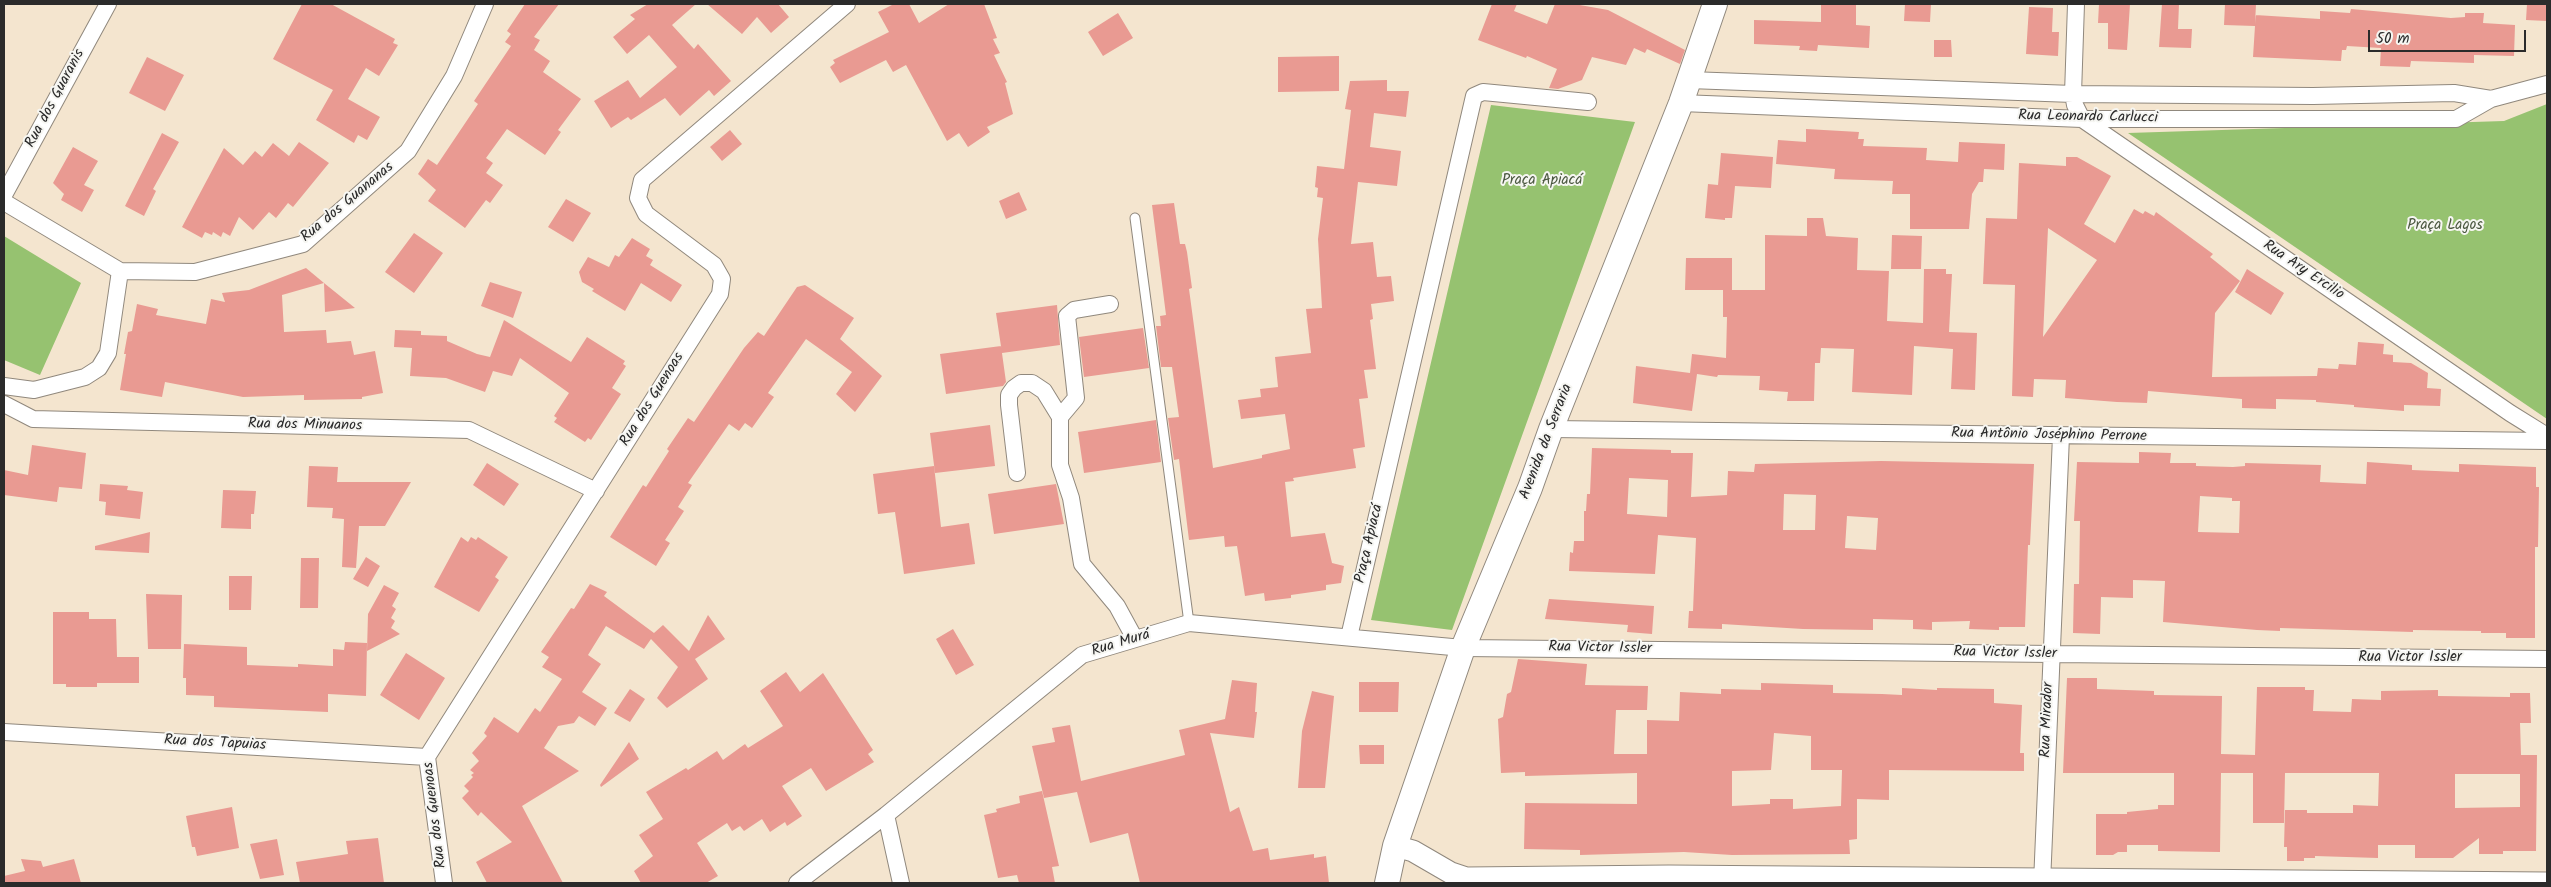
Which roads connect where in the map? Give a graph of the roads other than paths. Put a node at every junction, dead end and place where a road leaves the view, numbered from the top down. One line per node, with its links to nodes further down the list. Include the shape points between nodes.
1 (108, 4): 13 (street, Rua dos Guaranis)
2 (485, 4): 16 (street, Rua dos Guananas, via 454,76 408,151 302,244 195,272)
3 (847, 4): 26 (street, Rua dos Guenoas, via 642,180 638,198 646,214 714,265 722,279 722,287)
4 (1714, 4): 6 (main road, Avenida da Serraria)
5 (2076, 4): 8 (street)
6 (1689, 80): 8 (street, Rua Leonardo Carlucci); 11 (main road, Avenida da Serraria)
7 (2547, 84): 9 (street, Rua Leonardo Carlucci)
8 (2073, 94): 9 (street, Rua Leonardo Carlucci, via 2313,96 2454,93); 12 (street)
9 (2491, 99): 12 (street, Rua Leonardo Carlucci, via 2456,119)
10 (1588, 102): 28 (street, Praça Apiacá, via 1482,92 1474,96)
11 (1681, 103): 12 (street, Rua Leonardo Carlucci); 21 (main road, Avenida da Serraria)
12 (2082, 119): 23 (street, Rua Ary Ercilio)
13 (4, 195)
14 (4, 202): 16 (street)
15 (1135, 218): 27 (lane)
16 (120, 271): 18 (street, via 108,353 99,368 85,377 34,390)
17 (1110, 304): 20 (street, via 1074,310 1067,316 1076,398)
18 (4, 386)
19 (4, 404): 26 (street, Rua dos Minuanos, via 33,419 469,430)
20 (1060, 417): 25 (street, via 1044,391 1032,383 1021,383 1014,388 1010,405); 29 (street, via 1060,465 1070,498 1080,560 1117,606)
21 (1552, 429): 22 (street, Rua Antônio Joséphino Perrone); 30 (main road, Avenida da Serraria)
22 (2061, 436): 24 (street, Rua Antônio Joséphino Perrone); 31 (street, Rua Mirador)
23 (2547, 436)
24 (2547, 441)
25 (1017, 473)
26 (596, 491): 34 (street, Rua dos Guenoas)
27 (1189, 623): 28 (street, Rua Murá); 29 (street, Rua Murá)
28 (1349, 636): 30 (street, Rua Murá)
29 (1135, 640): 35 (street, Rua Murá, via 1082,655)
30 (1463, 648): 31 (street, Rua Victor Issler); 36 (main road, Avenida da Serraria)
31 (2050, 655): 32 (street, Rua Victor Issler); 39 (street, Rua Mirador)
32 (2547, 659)
33 (4, 732): 34 (street, Rua dos Tapuias)
34 (427, 757): 42 (street, Rua dos Guenoas)
35 (886, 815): 43 (street, Rua Murá); 44 (street)
36 (1395, 846): 37 (street, via 1413,851 1466,878); 45 (main road, Avenida da Serraria)
37 (1669, 880): 38 (street)
38 (1853, 881): 39 (street)
39 (2042, 882): 40 (street)
40 (2324, 882): 41 (street)
41 (2547, 882)
42 (444, 883)
43 (797, 883)
44 (901, 883)
45 (1387, 883)

